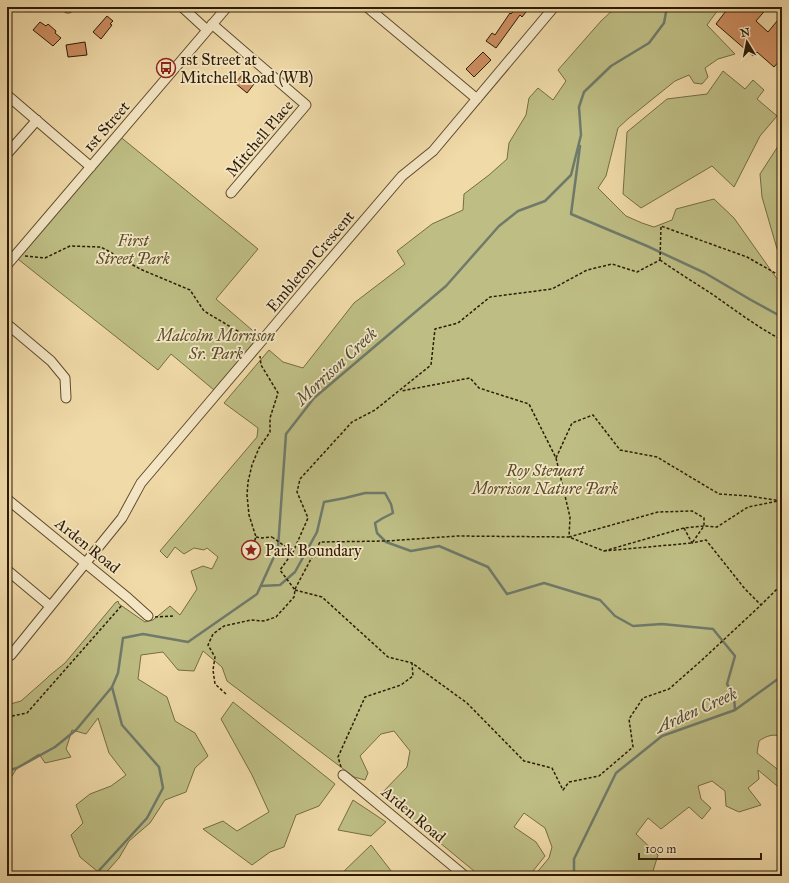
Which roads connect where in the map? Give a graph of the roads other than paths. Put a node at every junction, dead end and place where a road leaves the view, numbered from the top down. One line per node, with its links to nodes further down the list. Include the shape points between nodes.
1 (182, 7): 5 (street)
2 (227, 7): 5 (street, 1st Street)
3 (367, 7): 7 (street)
4 (554, 7): 7 (street, Embleton Crescent)
5 (210, 27): 10 (street, 1st Street); 11 (street, Mitchell Place, via 306,105)
6 (7, 95): 8 (street)
7 (477, 99): 16 (street, Embleton Crescent, via 433,151 402,176 141,483 122,518)
8 (36, 120): 9 (street); 10 (street)
9 (7, 154)
10 (91, 167): 12 (street, 1st Street)
11 (231, 193)
12 (7, 265)
13 (7, 324): 14 (street, via 51,361 65,378)
14 (66, 398)
15 (7, 499): 16 (street, Arden Road)
16 (85, 563): 18 (street, Embleton Crescent); 19 (street, Arden Road)
17 (7, 570): 18 (street)
18 (50, 606): 20 (street, Embleton Crescent)
19 (148, 616)
20 (7, 657)
21 (344, 775): 22 (street, Arden Road)
22 (465, 876)

